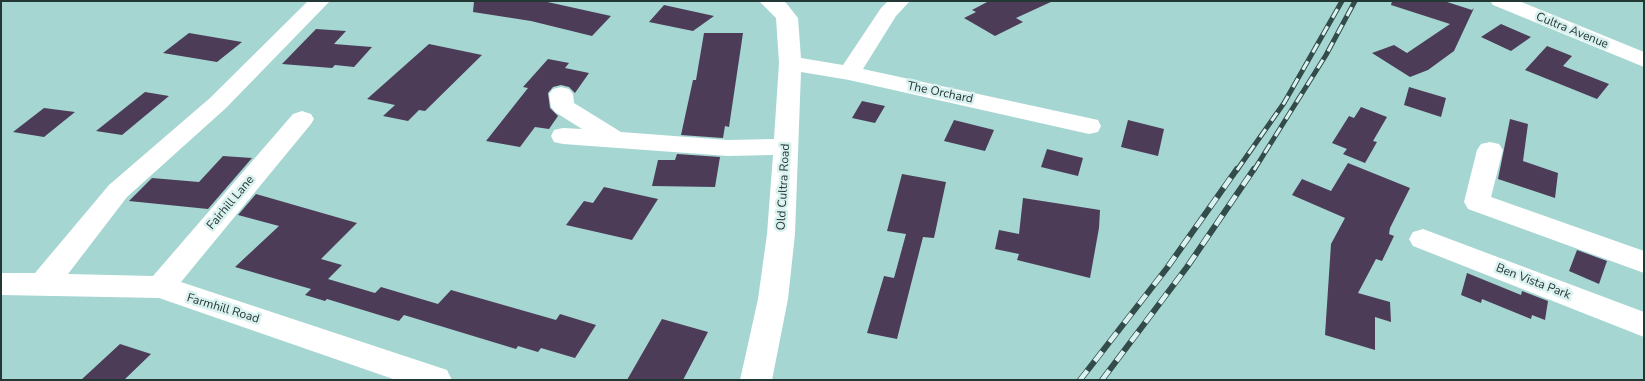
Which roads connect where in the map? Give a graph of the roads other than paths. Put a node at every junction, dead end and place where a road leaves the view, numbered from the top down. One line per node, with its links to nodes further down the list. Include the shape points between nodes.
1 (320, 1): 18 (street, via 218,103 118,191)
2 (769, 1): 6 (street, Old Cultra Road, via 787,18)
3 (900, 1): 7 (street, via 888,12)
4 (1500, 1): 5 (street, Cultra Avenue)
5 (1644, 60)
6 (790, 62): 7 (street, The Orchard); 13 (street, Old Cultra Road)
7 (849, 73): 10 (street, The Orchard)
8 (560, 94): 12 (street, via 563,107)
9 (302, 119): 19 (street, Fairhill Lane)
10 (1089, 126)
11 (563, 136): 12 (street)
12 (617, 141): 13 (street, via 728,148)
13 (786, 147): 22 (street, Old Cultra Road, via 773,299)
14 (1490, 150): 16 (street, via 1477,202)
15 (1423, 239): 20 (street, Ben Vista Park)
16 (1644, 262)
17 (1, 284): 18 (street, Farmhill Road)
18 (42, 286): 19 (street, Farmhill Road)
19 (160, 287): 21 (street, Farmhill Road)
20 (1644, 325)
21 (436, 380)
22 (756, 380)

